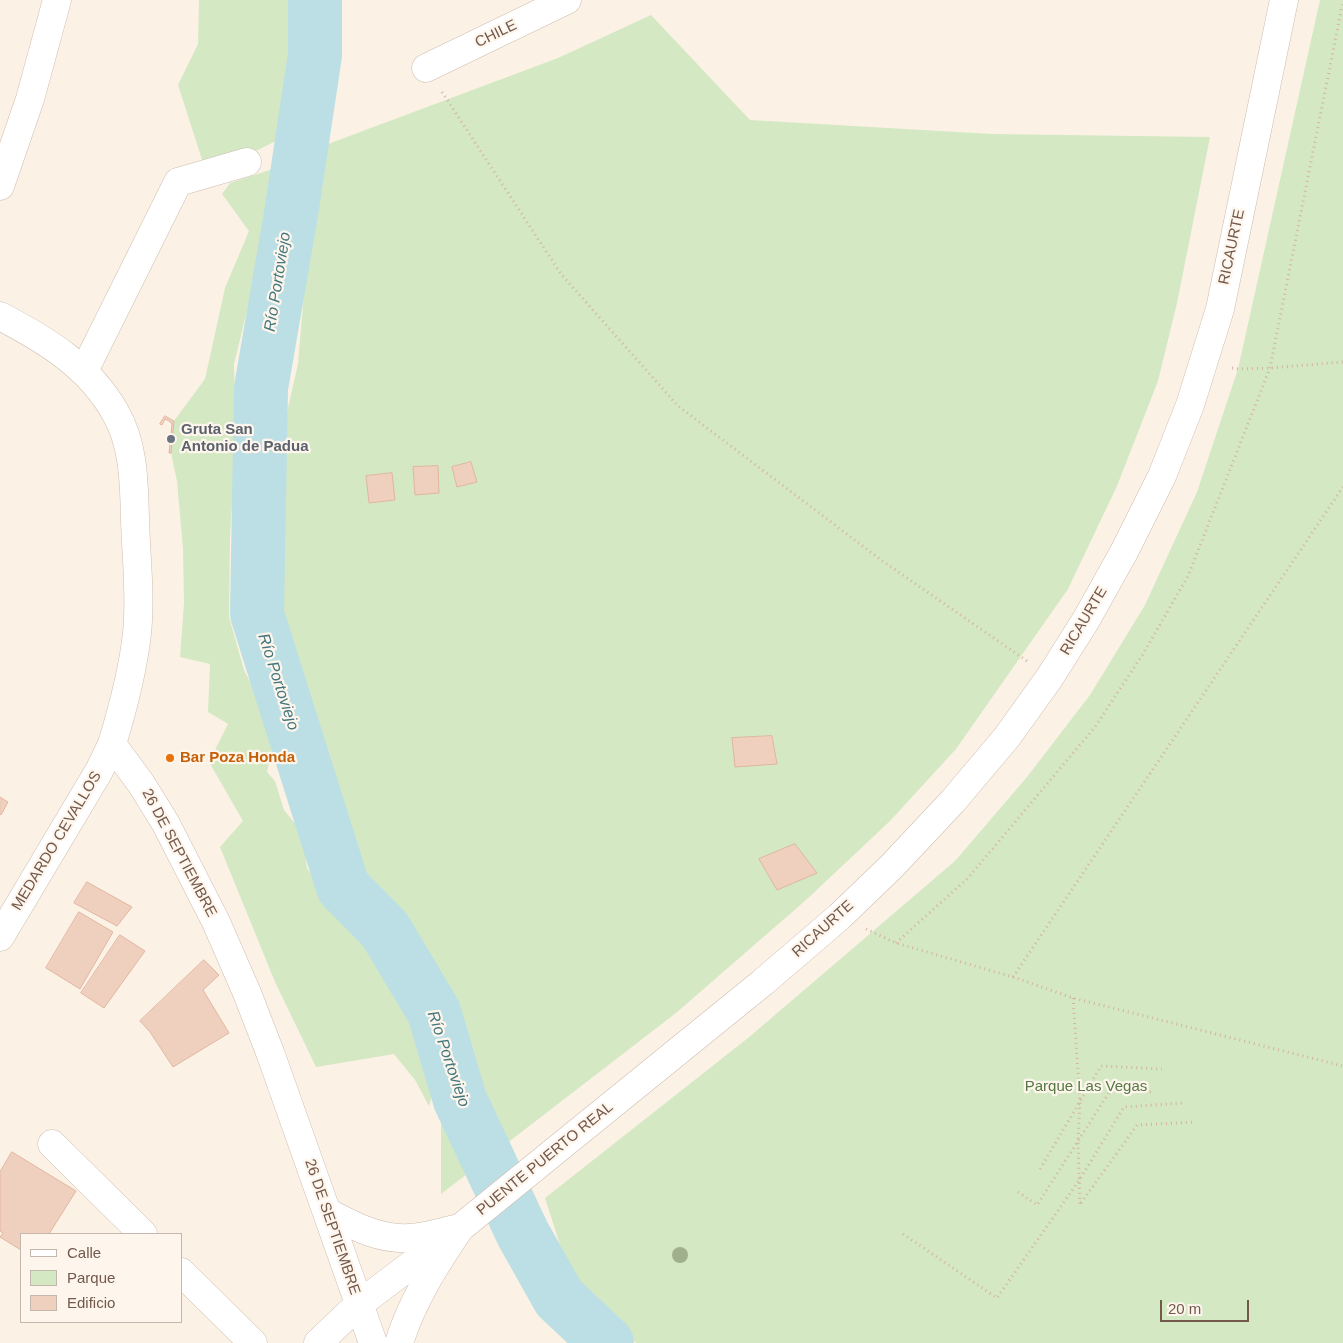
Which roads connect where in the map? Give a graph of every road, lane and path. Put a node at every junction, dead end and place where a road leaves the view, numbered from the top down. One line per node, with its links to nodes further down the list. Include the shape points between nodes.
1 (57, 0): 6 (street, via 30,99)
2 (567, 0): 4 (street, CHILE)
3 (1284, 0): 9 (street, RICAURTE, via 1220,309)
4 (426, 68): 12 (path, via 561,274 678,406 881,560)
5 (247, 162): 10 (street, via 178,182)
6 (0, 186)
7 (0, 316): 10 (street, via 52,345)
8 (1343, 362): 9 (path, via 1238,369)
9 (1204, 363): 12 (street, RICAURTE, via 1162,476 1124,552)
10 (84, 371): 13 (street, via 109,402 121,424 133,477 137,632 133,663)
11 (1343, 487): 16 (path)
12 (1050, 677): 14 (street, RICAURTE, via 1007,737 953,801)
13 (112, 744): 15 (street, MEDARDO CEVALLOS); 30 (street, 26 DE SEPTIEMBRE, via 166,824 216,922 254,1011)
14 (839, 917): 16 (path, via 896,943); 20 (street, RICAURTE)
15 (0, 936)
16 (1013, 977): 17 (path)
17 (1074, 998): 18 (path); 22 (path)
18 (1343, 1066)
19 (1162, 1069): 22 (path, via 1101,1066)
20 (630, 1090): 31 (street, PUENTE PUERTO REAL)
21 (1151, 1092): 25 (path, via 1112,1088)
22 (1080, 1101): 25 (path); 27 (path)
23 (1184, 1103): 28 (path, via 1124,1107)
24 (1196, 1122): 28 (path, via 1137,1125 1080,1204)
25 (1078, 1142): 28 (path); 29 (path, via 1037,1205)
26 (52, 1144): 32 (street)
27 (1040, 1169)
28 (1080, 1179): 33 (path, via 997,1298)
29 (1018, 1192)
30 (327, 1212): 31 (street, via 383,1237 411,1238); 35 (street, 26 DE SEPTIEMBRE)
31 (460, 1228): 35 (street, PUENTE PUERTO REAL); 39 (street, via 416,1298)
32 (142, 1233)
33 (903, 1234)
34 (182, 1273): 36 (street)
35 (358, 1305): 37 (street, PUENTE PUERTO REAL); 38 (street, 26 DE SEPTIEMBRE)
36 (253, 1343)
37 (318, 1343)
38 (373, 1343)
39 (399, 1343)

